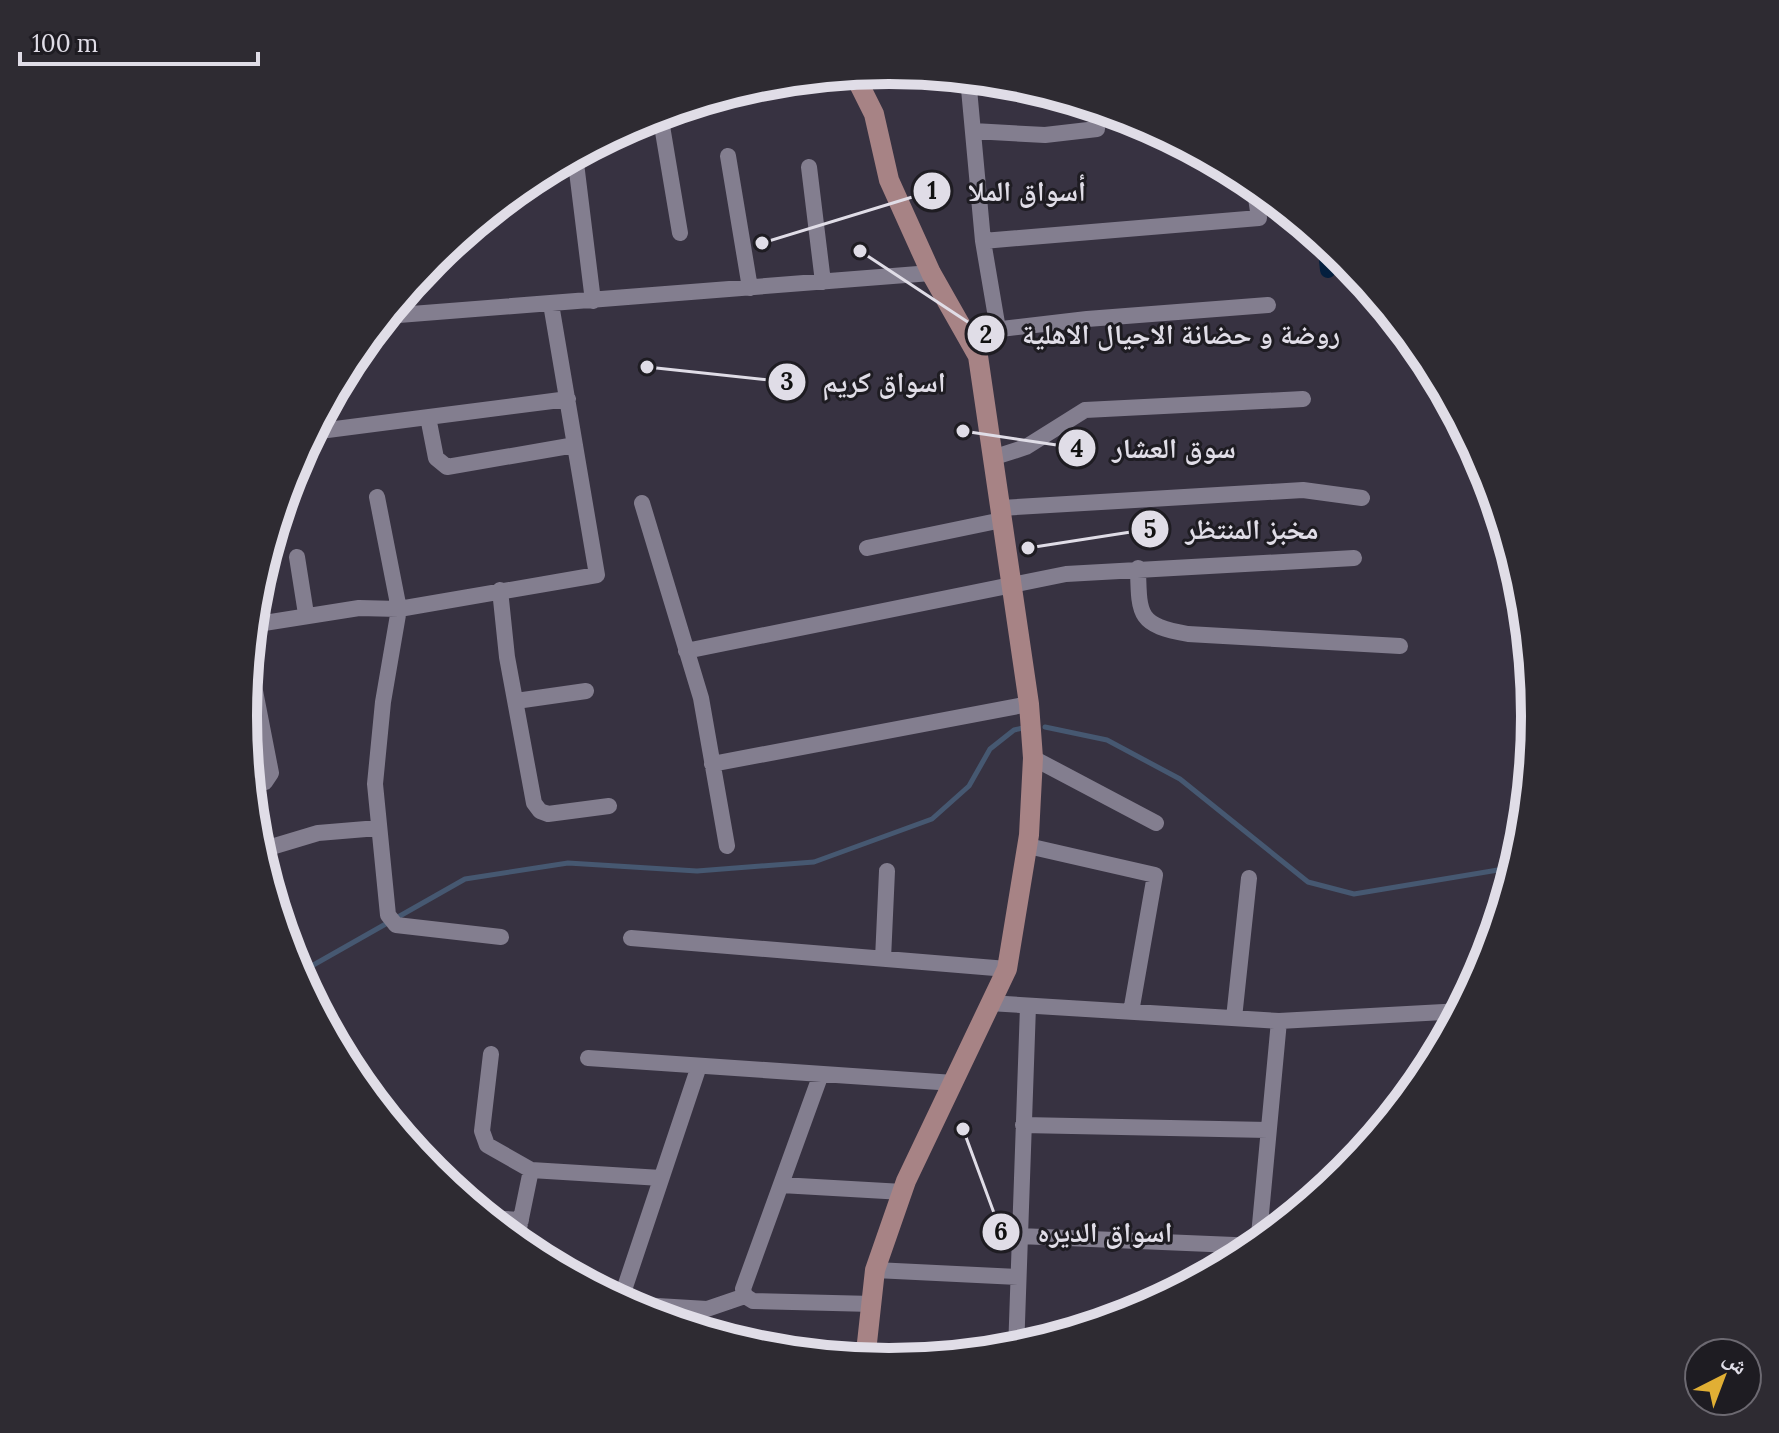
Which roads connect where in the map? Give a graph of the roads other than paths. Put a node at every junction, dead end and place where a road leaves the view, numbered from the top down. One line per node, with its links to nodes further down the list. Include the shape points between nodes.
1 (859, 85): 12 (street, via 874,114 889,180)
2 (969, 89): 5 (street)
3 (662, 127): 10 (street)
4 (1097, 129): 5 (street, via 1045,135)
5 (973, 131): 11 (street)
6 (728, 156): 14 (street)
7 (576, 167): 15 (street)
8 (809, 167): 13 (street)
9 (1257, 202): 11 (street, via 1259,218)
10 (680, 233)
11 (983, 241): 19 (street)
12 (931, 273): 13 (street); 20 (street)
13 (823, 282): 14 (street)
14 (750, 288): 15 (street)
15 (593, 301): 16 (street)
16 (551, 304): 18 (street); 21 (street)
17 (1268, 305): 19 (street)
18 (401, 315)
19 (998, 329): 20 (street)
20 (967, 333): 26 (street, via 978,356)
21 (568, 399): 23 (street); 25 (street)
22 (1303, 399): 26 (street, via 1085,410 1026,447)
23 (428, 417): 24 (street); 25 (street, via 436,458 447,467)
24 (326, 430)
25 (575, 445): 36 (street, via 597,575)
26 (995, 457): 30 (street)
27 (377, 497): 37 (street)
28 (1362, 498): 30 (street, via 1303,490 1070,501)
29 (642, 503): 41 (street)
30 (1002, 514): 31 (street); 35 (street)
31 (867, 548)
32 (297, 557): 38 (street)
33 (1354, 558): 34 (street)
34 (1138, 568): 35 (street, via 1066,574); 40 (street, via 1141,612 1158,628)
35 (1012, 586): 41 (street); 45 (street)
36 (500, 590): 37 (street); 43 (street)
37 (399, 609): 38 (street); 51 (street, via 377,752)
38 (306, 614): 39 (street)
39 (264, 623)
40 (1400, 646)
41 (686, 651): 47 (street, via 701,698)
42 (586, 691): 43 (street)
43 (516, 701): 49 (street, via 534,803 540,811)
44 (257, 703): 48 (street, via 271,773)
45 (1029, 704): 46 (street); 47 (street)
46 (1033, 758): 50 (street); 53 (street)
47 (712, 764): 52 (street)
48 (260, 783)
49 (609, 806)
50 (1156, 823)
51 (378, 828): 54 (street, via 318,833); 57 (street, via 392,920)
52 (727, 846)
53 (1028, 846): 60 (street); 63 (street, via 1155,875)
54 (271, 847)
55 (887, 871): 59 (street)
56 (1249, 878): 65 (street)
57 (501, 937)
58 (631, 938): 59 (street)
59 (883, 959): 60 (street)
60 (1007, 969): 61 (street)
61 (989, 1003): 62 (street); 71 (street)
62 (1028, 1006): 63 (street); 72 (street)
63 (1131, 1012): 65 (street)
64 (1448, 1012): 66 (street)
65 (1234, 1018): 66 (street)
66 (1279, 1021): 73 (street)
67 (491, 1054): 74 (street, via 482,1131 487,1145)
68 (588, 1058): 69 (street)
69 (699, 1066): 70 (street); 75 (street)
70 (821, 1074): 71 (street); 76 (street)
71 (954, 1083): 77 (street)
72 (1023, 1125): 73 (street); 82 (street)
73 (1268, 1130): 81 (street)
74 (531, 1170): 75 (street); 79 (street)
75 (661, 1178): 86 (street)
76 (781, 1185): 77 (street); 87 (street, via 743,1289)
77 (903, 1192): 84 (street)
78 (506, 1219): 79 (street)
79 (521, 1220): 80 (street)
80 (519, 1229)
81 (1259, 1229)
82 (1019, 1236): 83 (street); 85 (street)
83 (1236, 1245)
84 (875, 1270): 85 (street); 89 (street)
85 (1018, 1277): 90 (street)
86 (626, 1291)
87 (745, 1296): 88 (street, via 707,1309); 89 (street, via 753,1301)
88 (642, 1299)
89 (873, 1304): 91 (street)
90 (1016, 1336)
91 (867, 1348)

